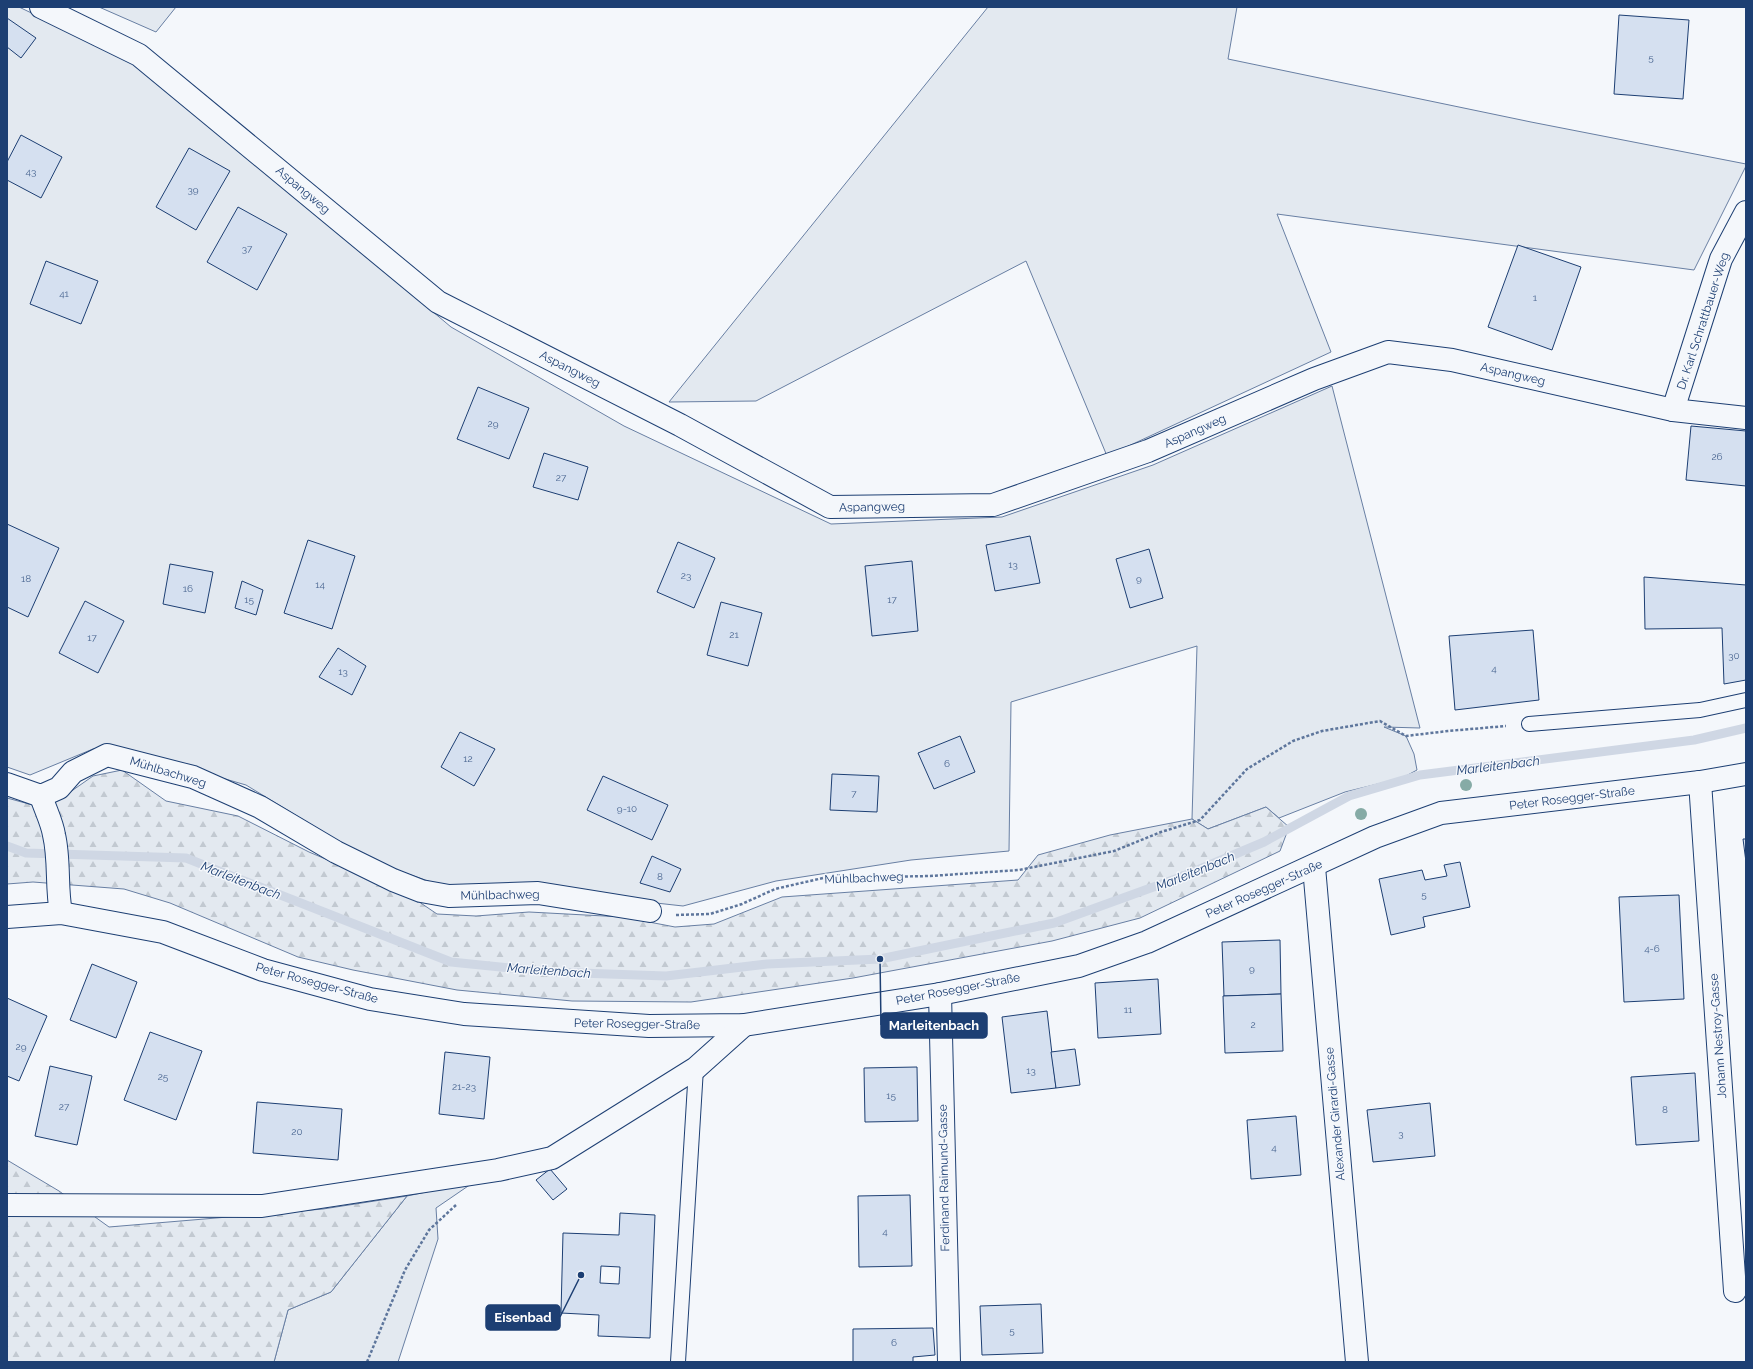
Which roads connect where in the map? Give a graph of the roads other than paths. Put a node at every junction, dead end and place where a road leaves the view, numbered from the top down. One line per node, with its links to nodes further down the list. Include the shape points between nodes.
1 (41, 7): 3 (street, Aspangweg, via 139,55 438,302 680,425 830,507 993,505 1148,451 1314,379 1388,352 1452,360)
2 (1746, 212): 3 (street, Dr. Karl Schrattbauer-Weg, via 1721,259)
3 (1673, 410): 4 (street, Aspangweg)
4 (1746, 418)
5 (1746, 700): 6 (lane, via 1700,710)
6 (1529, 724)
7 (1746, 774): 8 (street, Peter Rosegger-Straße)
8 (1700, 782): 11 (street, Peter Rosegger-Straße, via 1441,813 1375,837); 19 (street, Johann Nestroy-Gasse)
9 (7, 784): 10 (street)
10 (41, 796): 12 (street, Mühlbachweg, via 59,788 73,772 107,755 192,777 260,807 336,852 421,891 449,896 538,893); 13 (street, via 54,834 57,894)
11 (1314, 867): 15 (street, Peter Rosegger-Straße, via 1147,942 1079,966); 22 (street, Alexander Girardi-Gasse)
12 (650, 911)
13 (61, 913): 14 (street, Peter Rosegger-Straße); 16 (street, Peter Rosegger-Straße, via 162,932 263,970 370,998 433,1009 464,1014 649,1026)
14 (7, 917)
15 (940, 994): 16 (street, Peter Rosegger-Straße); 21 (street, Ferdinand Raimund-Gasse)
16 (744, 1025): 17 (street)
17 (696, 1068): 18 (street, via 552,1158 498,1170 262,1206); 20 (lane)
18 (7, 1205)
19 (1735, 1291)
20 (678, 1362)
21 (949, 1362)
22 (1357, 1362)

